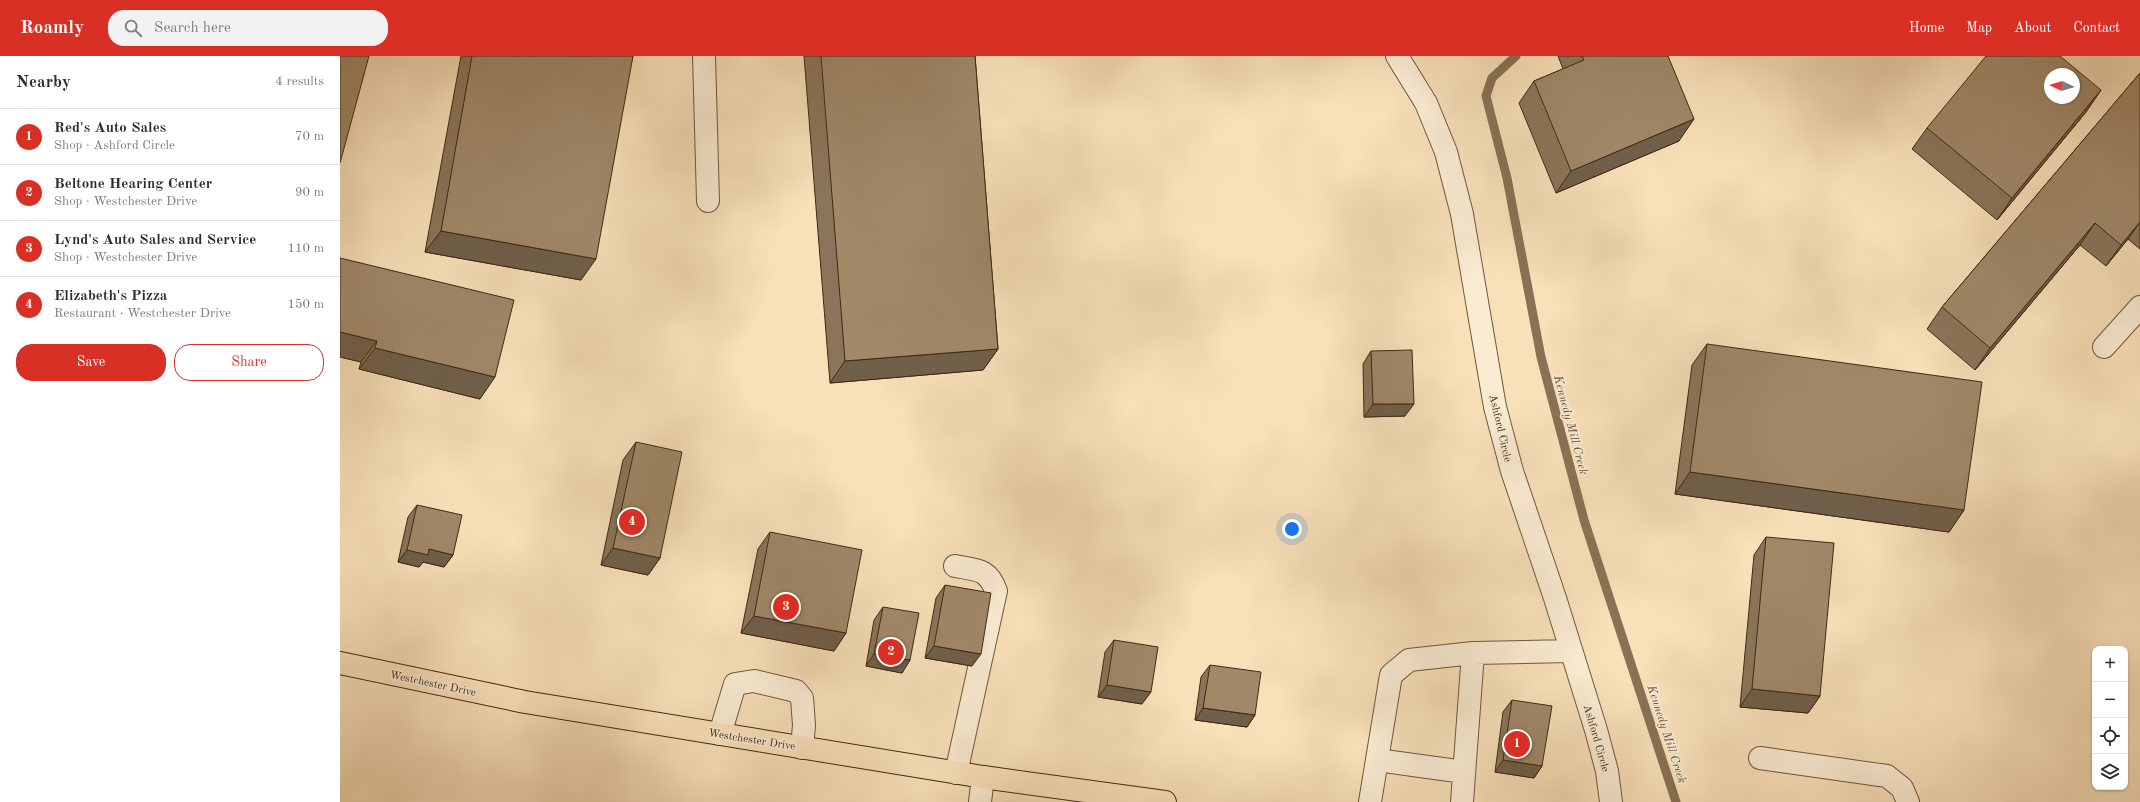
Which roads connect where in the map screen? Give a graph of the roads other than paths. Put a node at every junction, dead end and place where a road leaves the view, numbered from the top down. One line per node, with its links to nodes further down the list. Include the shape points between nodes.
1 (704, 56): 3 (street)
2 (1397, 56): 7 (street, Ashford Circle, via 1426,103 1446,152 1462,214 1495,407 1512,471)
3 (708, 201)
4 (2140, 307): 5 (street)
5 (2104, 347)
6 (955, 566): 14 (street, via 981,572 992,579 996,591)
7 (1570, 651): 8 (street); 21 (street, Ashford Circle, via 1598,737 1607,771)
8 (1473, 653): 13 (street, via 1409,660 1391,675); 15 (street)
9 (340, 663): 10 (main road, Westchester Drive, via 525,702)
10 (720, 734): 11 (main road, Westchester Drive); 11 (street, via 735,684 754,680 796,691 802,698)
11 (802, 748): 14 (main road, Westchester Drive)
12 (1760, 758): 22 (street, via 1887,776 1902,788)
13 (1377, 760): 15 (street); 19 (street)
14 (956, 772): 16 (main road, Westchester Drive)
15 (1464, 772): 20 (street)
16 (983, 777): 17 (street); 18 (main road, Westchester Drive)
17 (980, 802)
18 (1165, 802)
19 (1370, 802)
20 (1462, 802)
21 (1611, 802)
22 (1908, 802)

